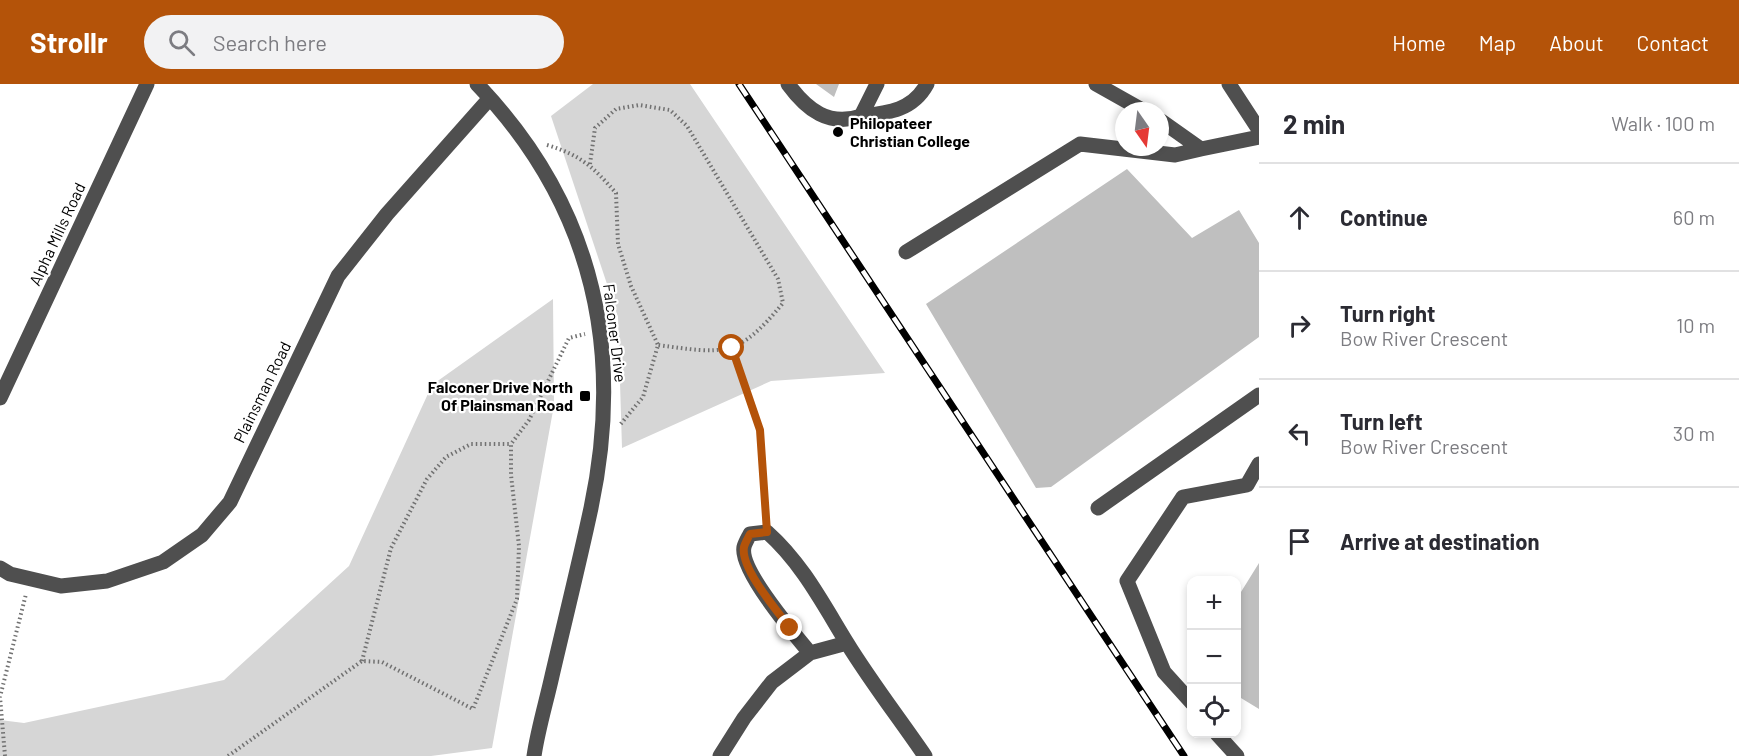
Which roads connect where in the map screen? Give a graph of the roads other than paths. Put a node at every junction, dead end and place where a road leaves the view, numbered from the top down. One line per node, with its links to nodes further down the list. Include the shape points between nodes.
1 (147, 84): 17 (street, Alpha Mills Road)
2 (477, 84): 8 (street, Falconer Drive)
3 (788, 84): 10 (street, via 807,108 820,115 834,121)
4 (877, 84): 10 (street)
5 (927, 84): 10 (street, via 921,96 908,106)
6 (1096, 84): 9 (street)
7 (1229, 84): 12 (street)
8 (490, 98): 20 (street, Plainsman Road, via 387,214 339,276 230,502 202,535 163,562 107,581 61,586); 25 (street, Falconer Drive, via 525,138 576,234 600,331 605,393 591,507)
9 (1128, 102)
10 (861, 116)
11 (1169, 126): 14 (street)
12 (1259, 130)
13 (1259, 137): 14 (street)
14 (1201, 149): 15 (street, via 1175,155 1080,144)
15 (906, 252)
16 (1259, 395): 19 (street)
17 (0, 399)
18 (1259, 464): 23 (street, via 1246,485 1183,497 1127,581 1164,672)
19 (1098, 508)
20 (0, 568)
21 (847, 643): 22 (street); 22 (street, via 782,545 767,532 750,534 743,549 747,564 765,595); 27 (street)
22 (810, 654): 26 (street, via 772,682)
23 (1187, 699)
24 (1221, 738): 28 (street)
25 (534, 756)
26 (720, 756)
27 (925, 756)
28 (1237, 756)

